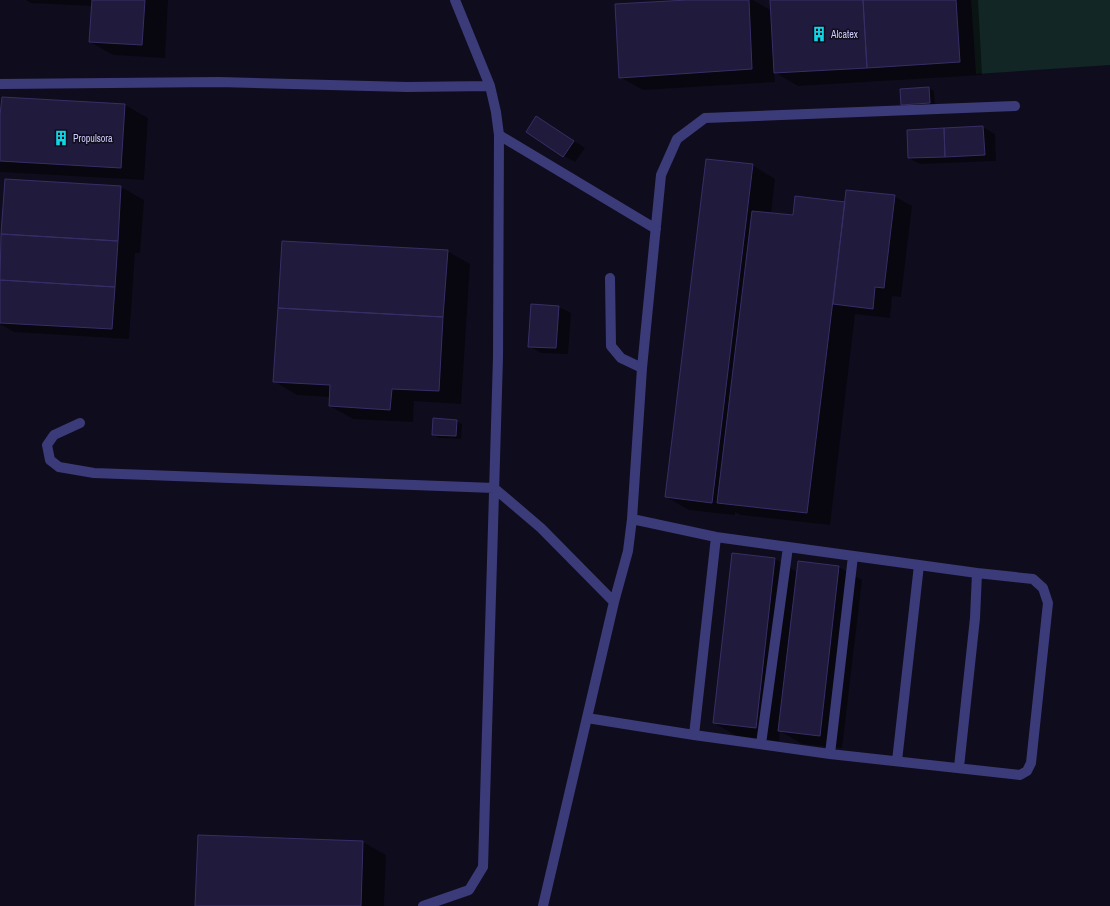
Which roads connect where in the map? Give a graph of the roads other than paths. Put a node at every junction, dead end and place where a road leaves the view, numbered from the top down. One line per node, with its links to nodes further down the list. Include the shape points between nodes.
1 (455, 0): 3 (street)
2 (0, 84): 3 (street, via 219,82 407,87)
3 (490, 86): 5 (street)
4 (1015, 106): 6 (street, via 705,118 677,139 664,168)
5 (499, 135): 6 (street); 10 (street, via 498,358)
6 (656, 229): 8 (street)
7 (610, 278): 8 (street, via 611,346 621,358)
8 (642, 368): 11 (street)
9 (80, 423): 10 (street, via 54,435 47,445 50,460 59,467 94,473)
10 (494, 488): 17 (street, via 541,528); 24 (street, via 483,867 469,890)
11 (632, 519): 12 (street); 17 (street, via 628,552)
12 (716, 537): 13 (street); 19 (street)
13 (788, 547): 14 (street); 20 (street)
14 (853, 556): 15 (street); 21 (street)
15 (919, 565): 16 (street); 22 (street)
16 (977, 573): 23 (street, via 975,618); 23 (street, via 1033,579 1043,588 1048,602 1031,763 1027,771 1020,775)
17 (614, 602): 18 (street)
18 (587, 718): 19 (street); 25 (street)
19 (694, 735): 20 (street)
20 (761, 744): 21 (street)
21 (830, 754): 22 (street)
22 (896, 761): 23 (street)
23 (959, 767)
24 (423, 906)
25 (543, 906)

